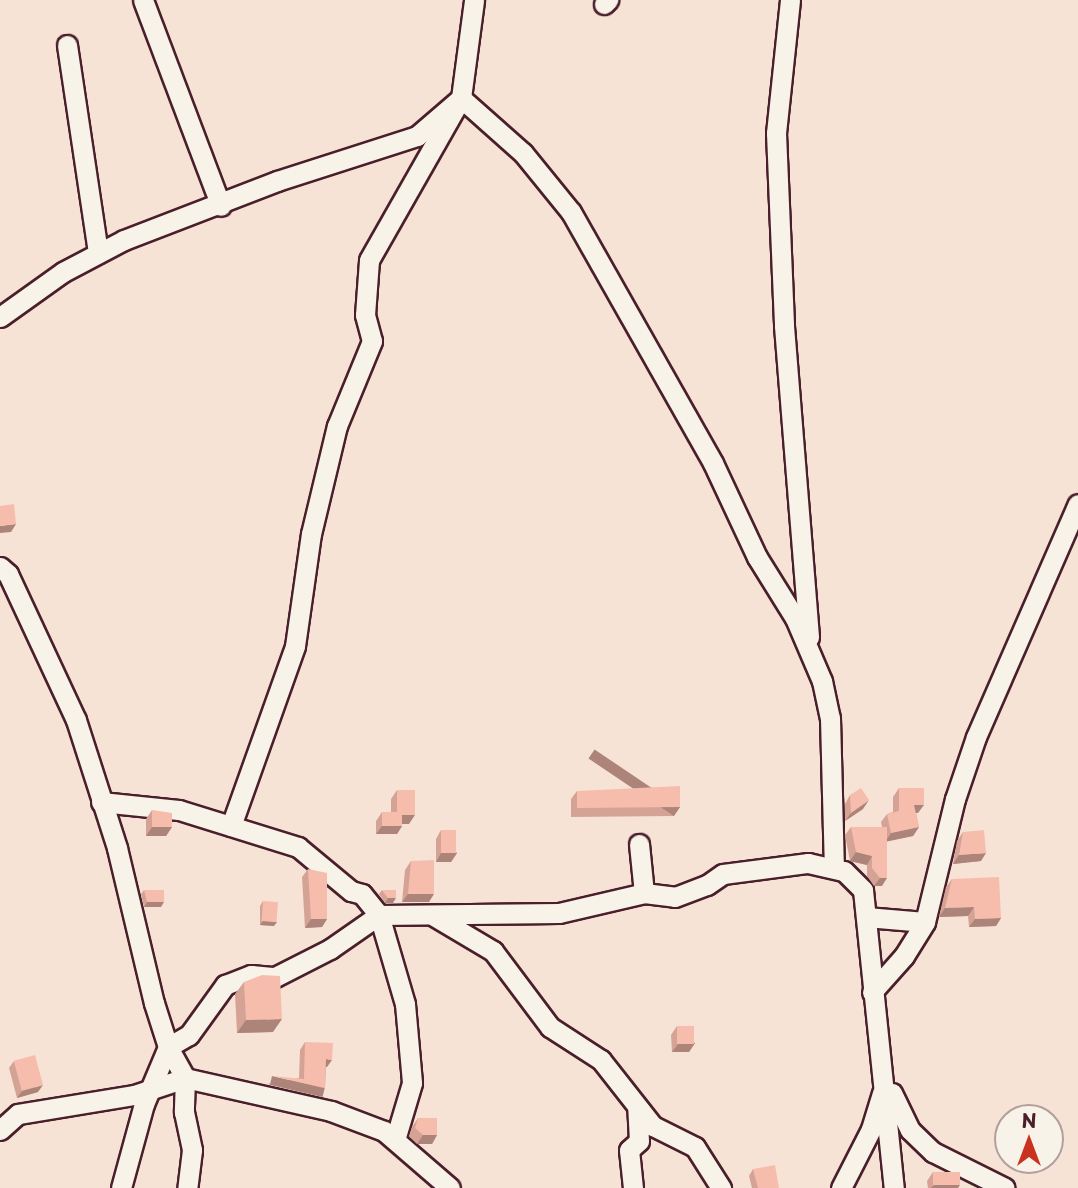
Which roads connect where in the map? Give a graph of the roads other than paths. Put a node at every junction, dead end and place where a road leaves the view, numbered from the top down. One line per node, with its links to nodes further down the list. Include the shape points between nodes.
1 (143, 0): 6 (street)
2 (474, 0): 5 (street)
3 (787, 5): 11 (street, via 776,132 784,326)
4 (67, 45): 7 (street)
5 (461, 98): 6 (street, via 417,136 277,181); 11 (street, via 523,153 571,212 707,451); 13 (street, via 369,260 365,314 372,341 337,426 311,534 295,646)
6 (221, 206): 7 (street)
7 (99, 253): 8 (street, via 63,272)
8 (0, 317)
9 (1078, 504): 20 (street, via 976,737 955,799)
10 (0, 567): 12 (street, via 8,574 76,720)
11 (808, 649): 15 (street, via 822,681 830,718)
12 (101, 802): 13 (street, via 179,810); 22 (street)
13 (231, 826): 17 (street, via 298,847 351,891 362,894)
14 (639, 844): 16 (street)
15 (834, 867): 16 (street, via 808,863 760,866 723,874 675,897); 19 (street, via 855,879 863,890)
16 (644, 893): 18 (street, via 559,913)
17 (379, 915): 18 (street); 22 (street, via 323,953 275,977 251,975 225,985 189,1035); 28 (street, via 405,1004 412,1083)
18 (433, 916): 26 (street, via 494,951 550,1027 601,1060)
19 (866, 917): 20 (street); 21 (street)
20 (925, 922): 21 (street, via 904,956)
21 (872, 992): 24 (street)
22 (168, 1047): 23 (street); 25 (street)
23 (185, 1077): 25 (street); 28 (street, via 331,1111); 30 (street, via 184,1112 192,1150)
24 (886, 1082): 34 (street, via 871,1129); 35 (street); 36 (street, via 910,1130 933,1152)
25 (150, 1090): 27 (street, via 18,1114); 29 (street)
26 (637, 1108): 32 (street, via 639,1141 629,1150); 33 (street, via 653,1126 695,1147)
27 (0, 1130)
28 (395, 1140): 31 (street)
29 (121, 1188)
30 (187, 1188)
31 (450, 1188)
32 (633, 1188)
33 (721, 1188)
34 (841, 1188)
35 (894, 1188)
36 (1005, 1188)

